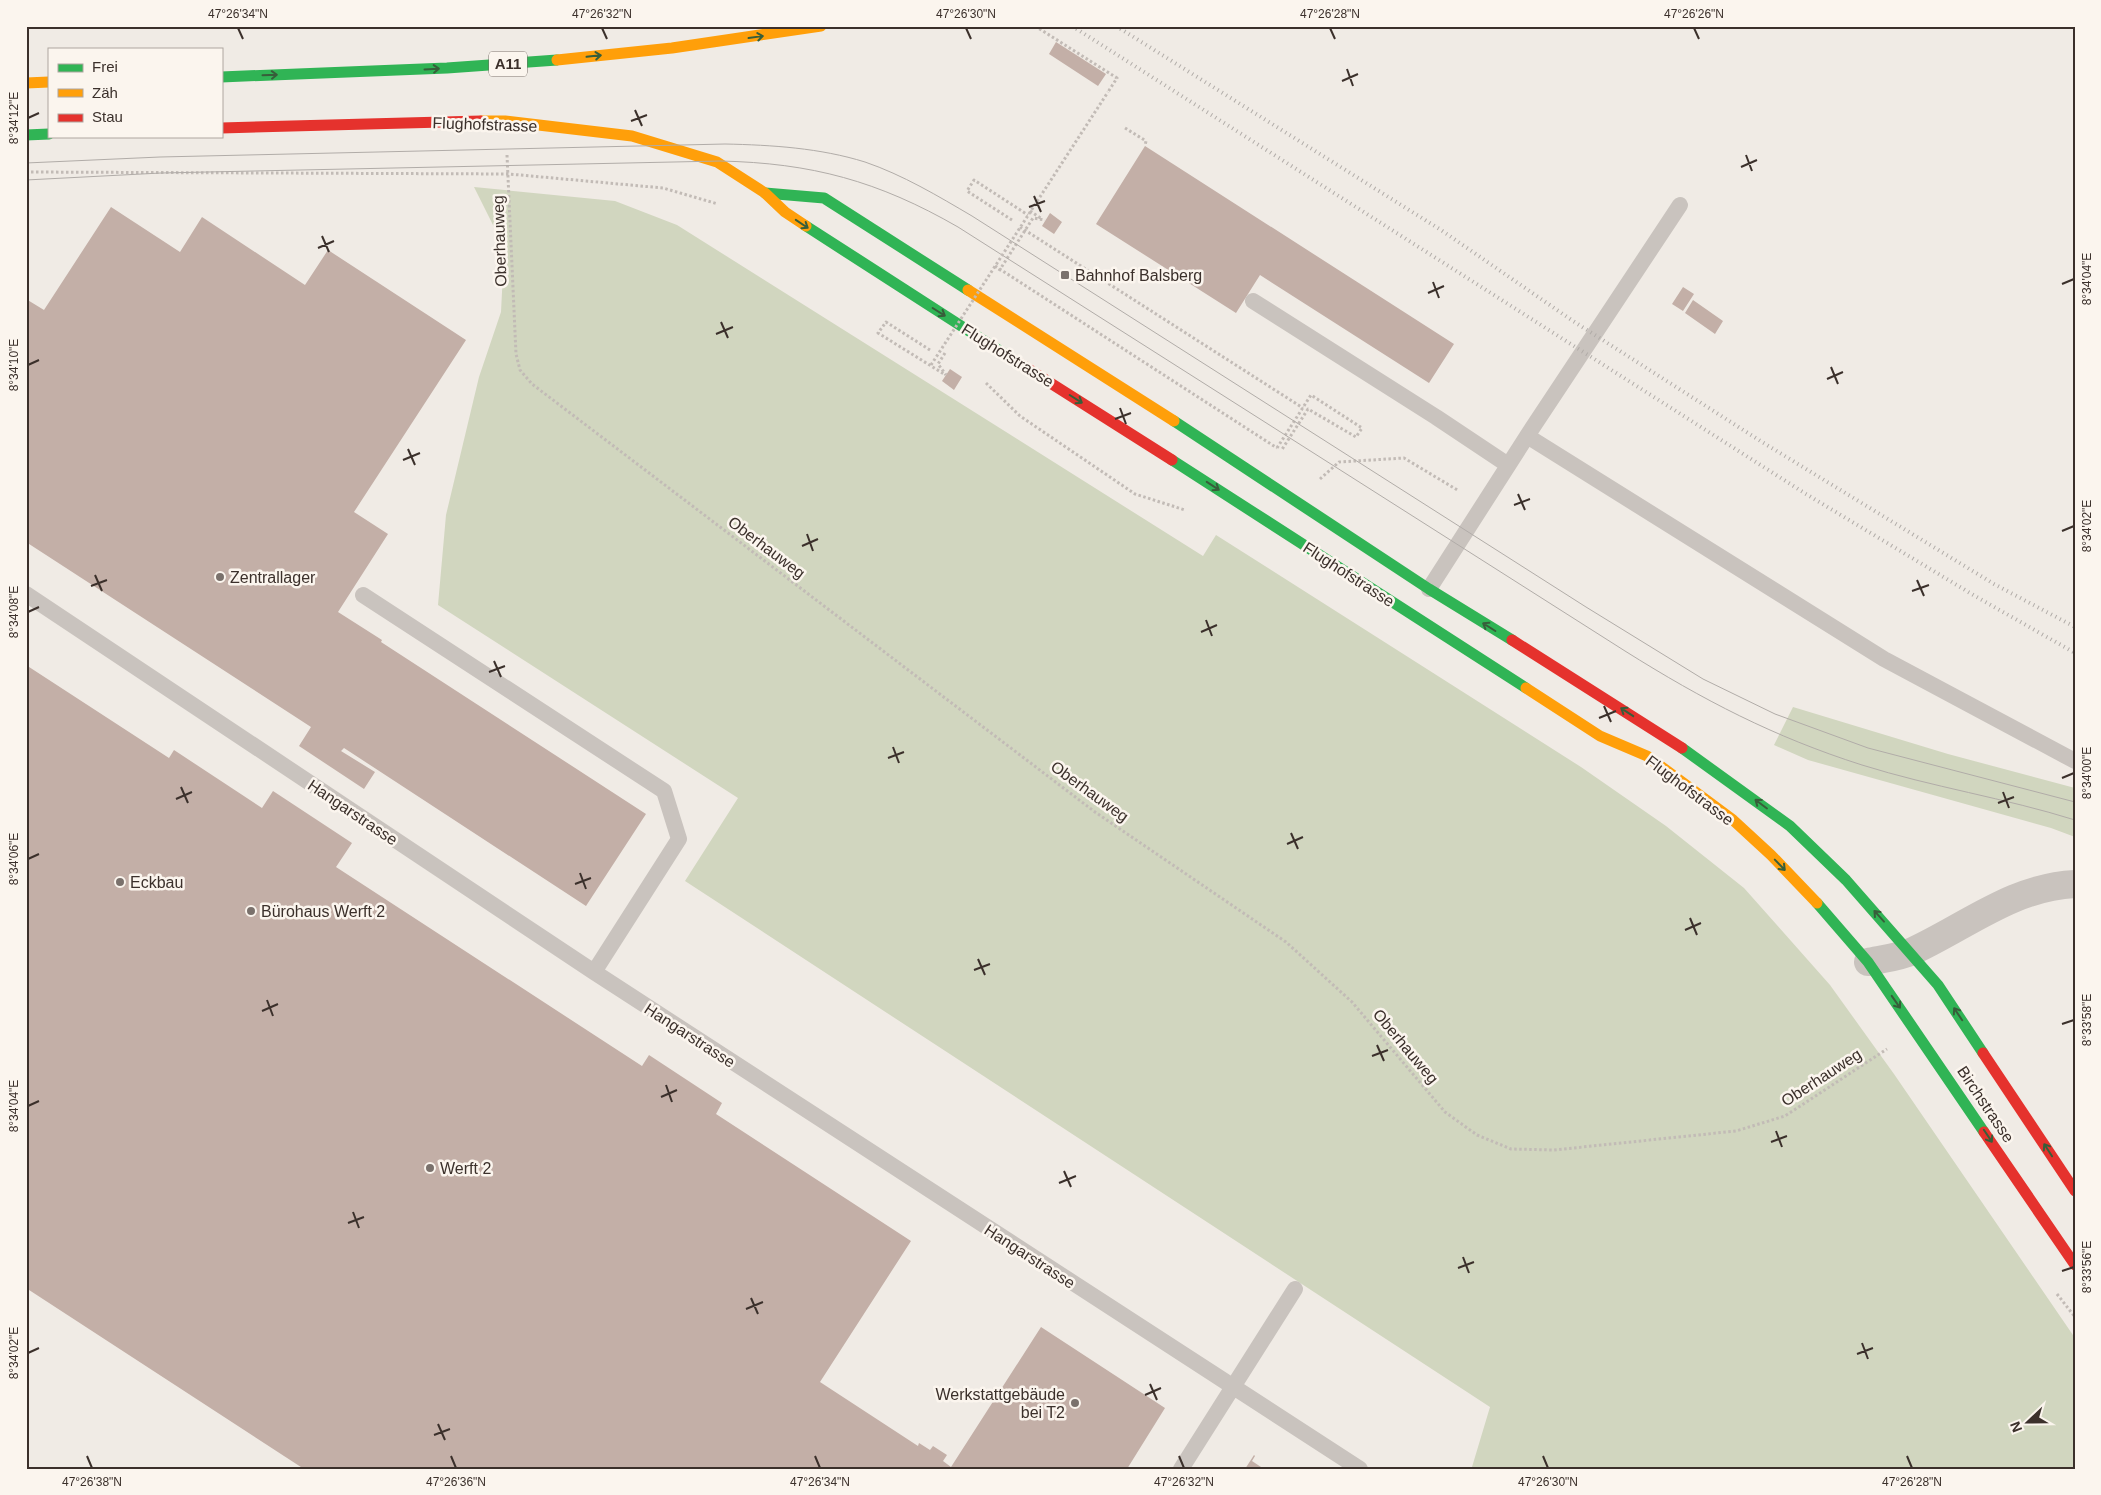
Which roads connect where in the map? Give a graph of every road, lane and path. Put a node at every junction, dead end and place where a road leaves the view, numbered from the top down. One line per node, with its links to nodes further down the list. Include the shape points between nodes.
1 (822, 26): 3 (main road, A11, one-way to 1, via 494,66 697,45)
2 (1035, 26): 17 (path, bridge, via 1117,78)
3 (222, 77)
4 (48, 82): 5 (main road)
5 (26, 83)
6 (505, 121): 7 (main road, Flughofstrasse); 13 (path, Oberhauweg); 14 (main road, Flughofstrasse, via 632,136 717,162)
7 (222, 128)
8 (1125, 128): 11 (path, via 1146,141)
9 (48, 134): 10 (main road)
10 (26, 135)
11 (1145, 146)
12 (26, 172): 13 (path)
13 (509, 174): 16 (path, via 663,188); 44 (path, Oberhauweg, via 516,354 520,370 532,384 1095,812 1286,942 1352,1002 1445,1112 1477,1136 1511,1149 1554,1150 1736,1130 1785,1116)
14 (765, 193): 36 (main road, Flughofstrasse, via 824,198 1236,461); 42 (main road, Flughofstrasse, one-way to 42, via 785,212 835,246 1592,731 1647,756 1733,820 1822,908)
15 (1680, 205): 30 (lane)
16 (726, 207)
17 (1029, 213): 18 (path, via 974,180 967,192); 19 (path); 20 (path, bridge)
18 (1012, 220)
19 (1045, 220)
20 (1020, 227): 21 (path, bridge); 29 (path, bridge)
21 (995, 266): 26 (path, bridge); 29 (path, bridge, via 1277,448)
22 (1252, 301): 32 (lane)
23 (937, 342): 24 (path)
24 (948, 349)
25 (930, 350): 26 (path, via 886,322 878,333)
26 (931, 366): 27 (path)
27 (946, 375)
28 (980, 376): 35 (path, via 1020,416 1135,494)
29 (1303, 408): 31 (path, via 1311,395 1362,428 1356,437 1308,410)
30 (1527, 436): 32 (lane); 39 (lane, via 1884,659)
31 (1277, 457)
32 (1508, 466): 34 (lane)
33 (1319, 480): 34 (path, via 1339,462 1404,458)
34 (1483, 505): 36 (lane)
35 (1193, 513)
36 (1429, 589): 41 (main road, Flughofstrasse, one-way to 36, via 1790,826 1704,762)
37 (26, 594): 43 (lane, Hangarstrasse)
38 (363, 595): 43 (lane, via 664,791 679,839)
39 (2075, 761)
40 (2075, 884): 41 (street, via 2053,885 1995,906)
41 (1911, 952): 42 (street); 45 (main road, Birchstrasse, one-way to 41, via 1952,1005)
42 (1868, 962): 46 (main road, Birchstrasse, one-way to 46)
43 (594, 972): 50 (lane, Hangarstrasse)
44 (1890, 1047)
45 (2075, 1191)
46 (2075, 1266)
47 (2054, 1288): 49 (path)
48 (1295, 1289): 50 (lane)
49 (2075, 1318)
50 (1233, 1387): 51 (lane); 52 (lane, Hangarstrasse)
51 (1180, 1469)
52 (1360, 1469)

